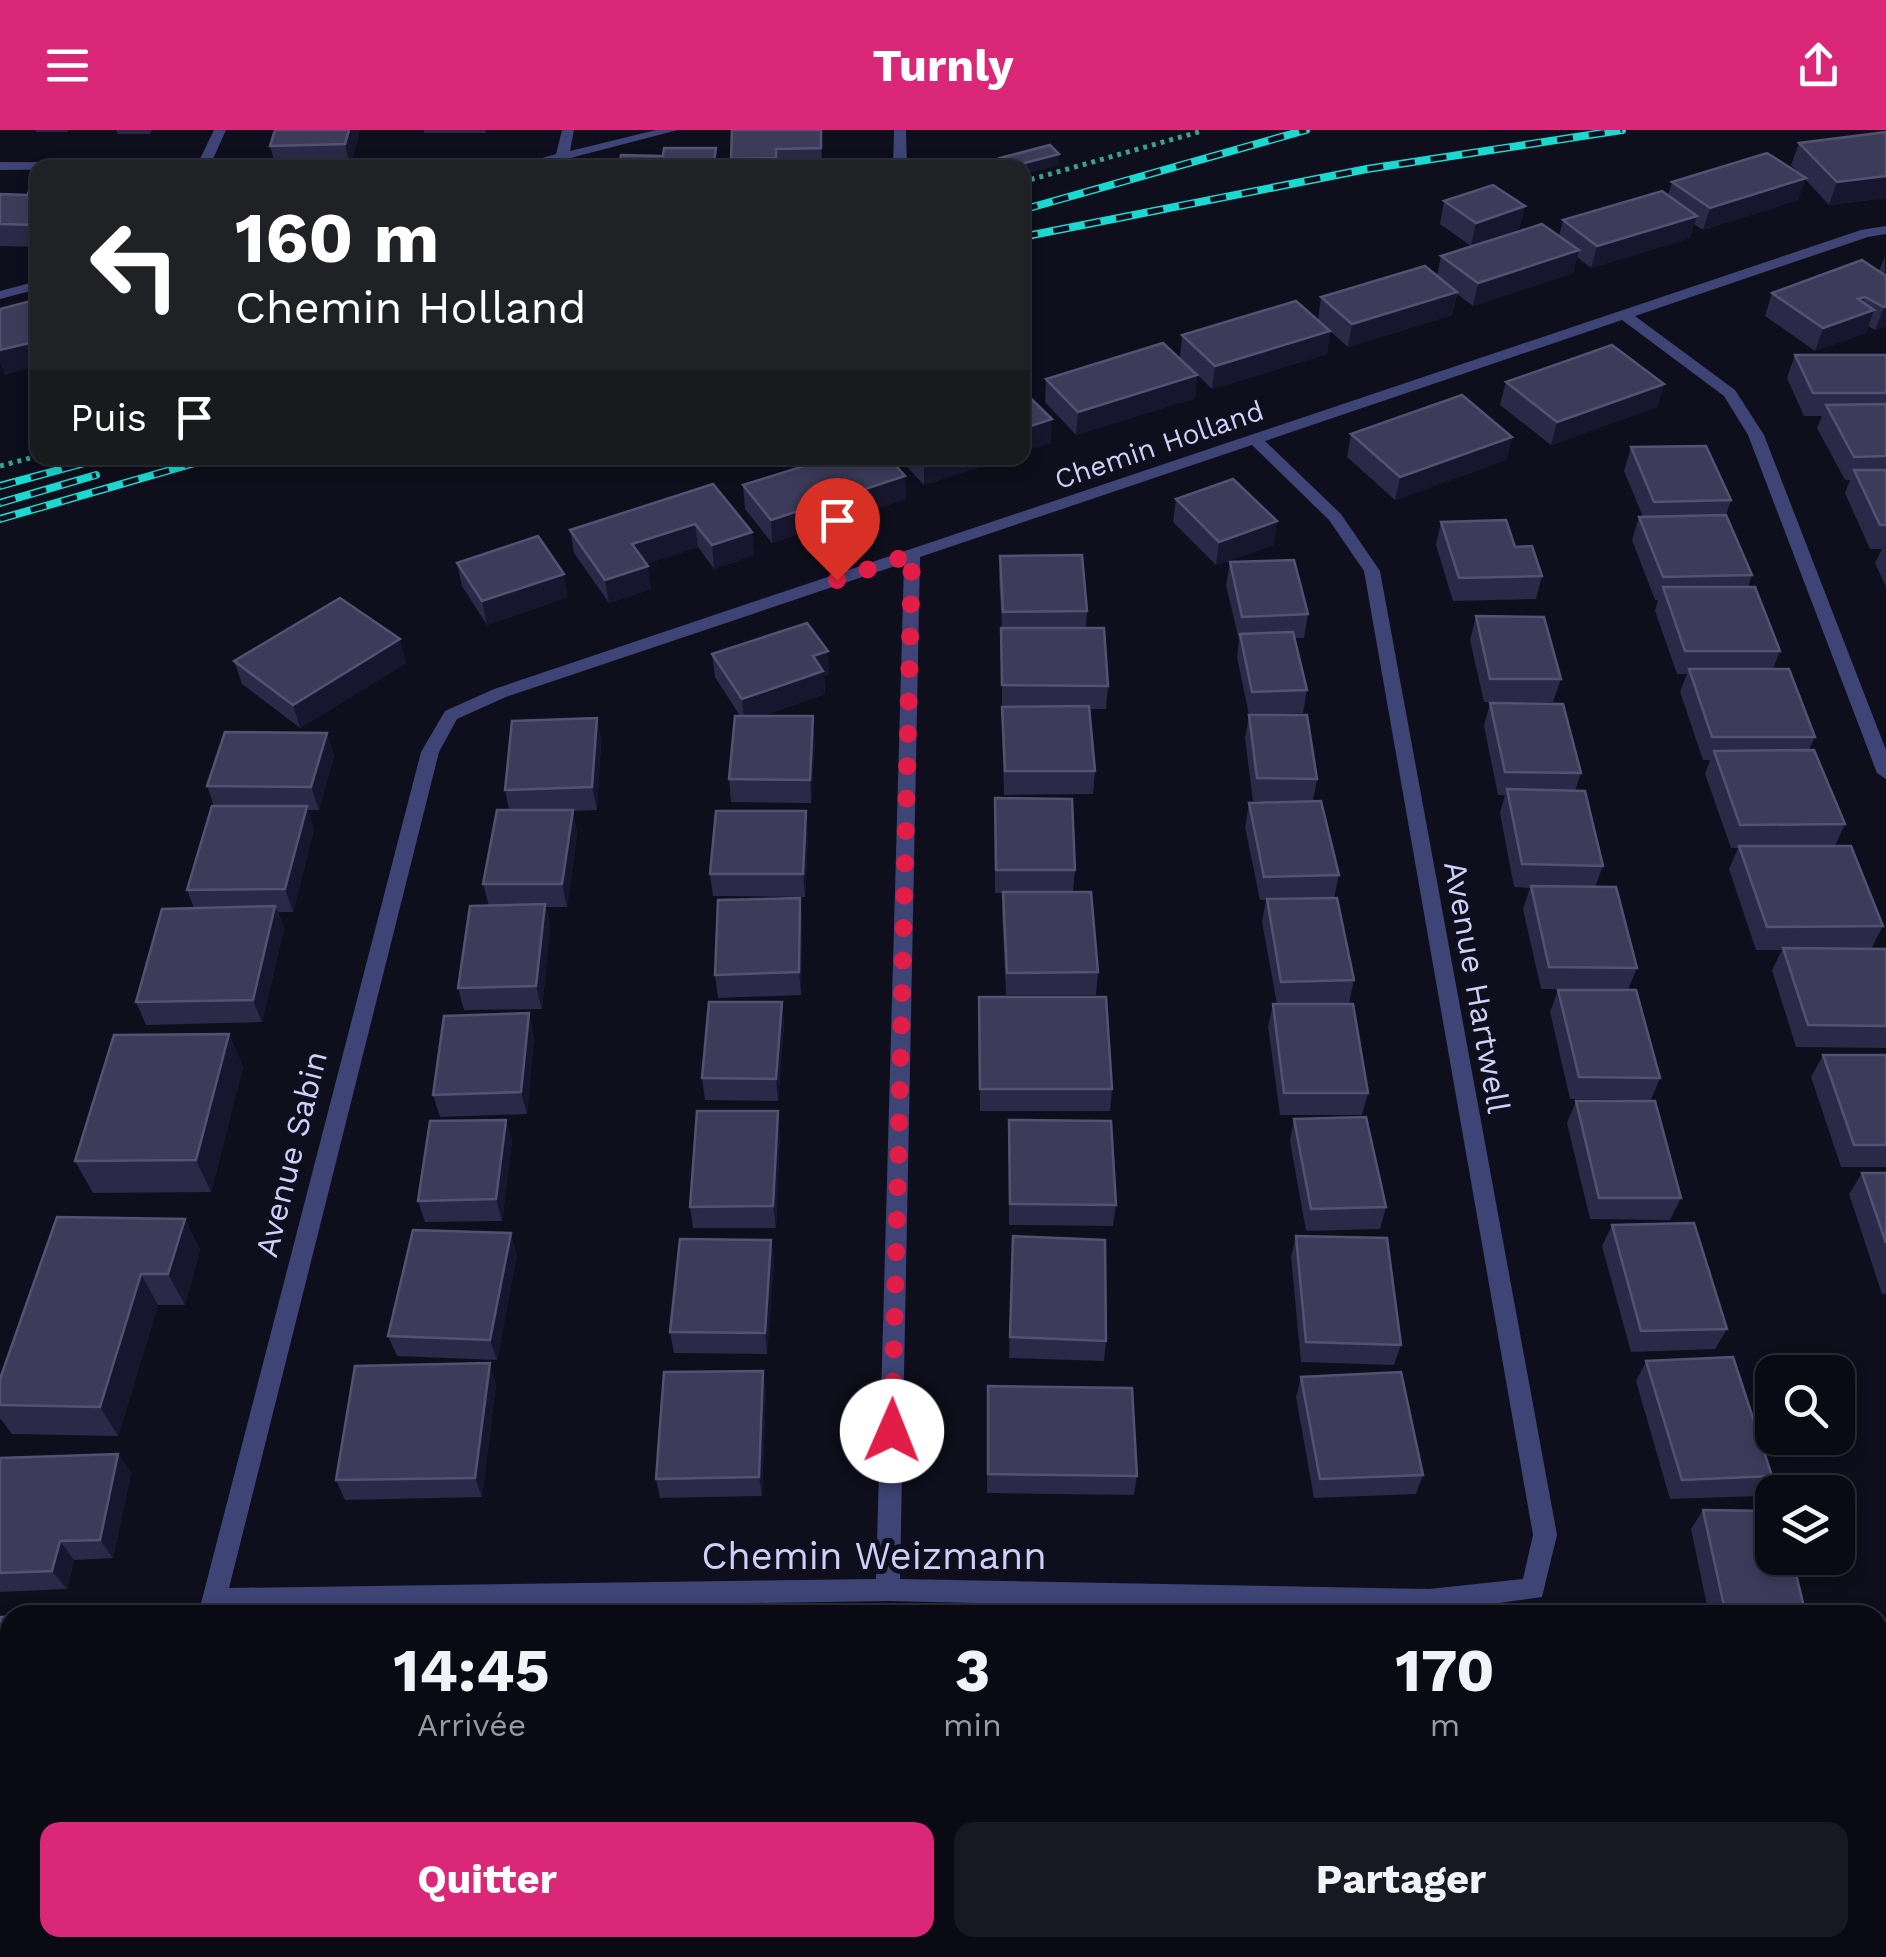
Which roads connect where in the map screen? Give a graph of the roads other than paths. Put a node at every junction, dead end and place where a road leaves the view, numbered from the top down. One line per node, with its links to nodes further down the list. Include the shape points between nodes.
1 (220, 130): 6 (street)
2 (568, 130): 5 (street)
3 (672, 130): 5 (street)
4 (900, 130): 8 (street)
5 (562, 156): 7 (street)
6 (206, 160)
7 (546, 160)
8 (900, 160)
9 (0, 166): 10 (street)
10 (30, 166)
11 (1886, 230): 14 (street, Chemin Holland)
12 (30, 288): 13 (street)
13 (0, 295)
14 (1625, 315): 15 (street, Chemin Holland); 18 (street, via 1730,392 1756,435)
15 (1254, 439): 16 (street, Chemin Holland); 19 (street, Avenue Hartwell, via 1335,516 1372,570 1545,1535)
16 (912, 554): 17 (street, Chemin Holland, via 518,686); 20 (street)
17 (451, 715): 21 (street, Avenue Sabin, via 430,752)
18 (1886, 773)
19 (1533, 1589): 20 (street, Chemin Weizmann, via 1429,1601)
20 (888, 1590): 22 (street, Chemin Weizmann)
21 (213, 1605)
22 (325, 1605)

